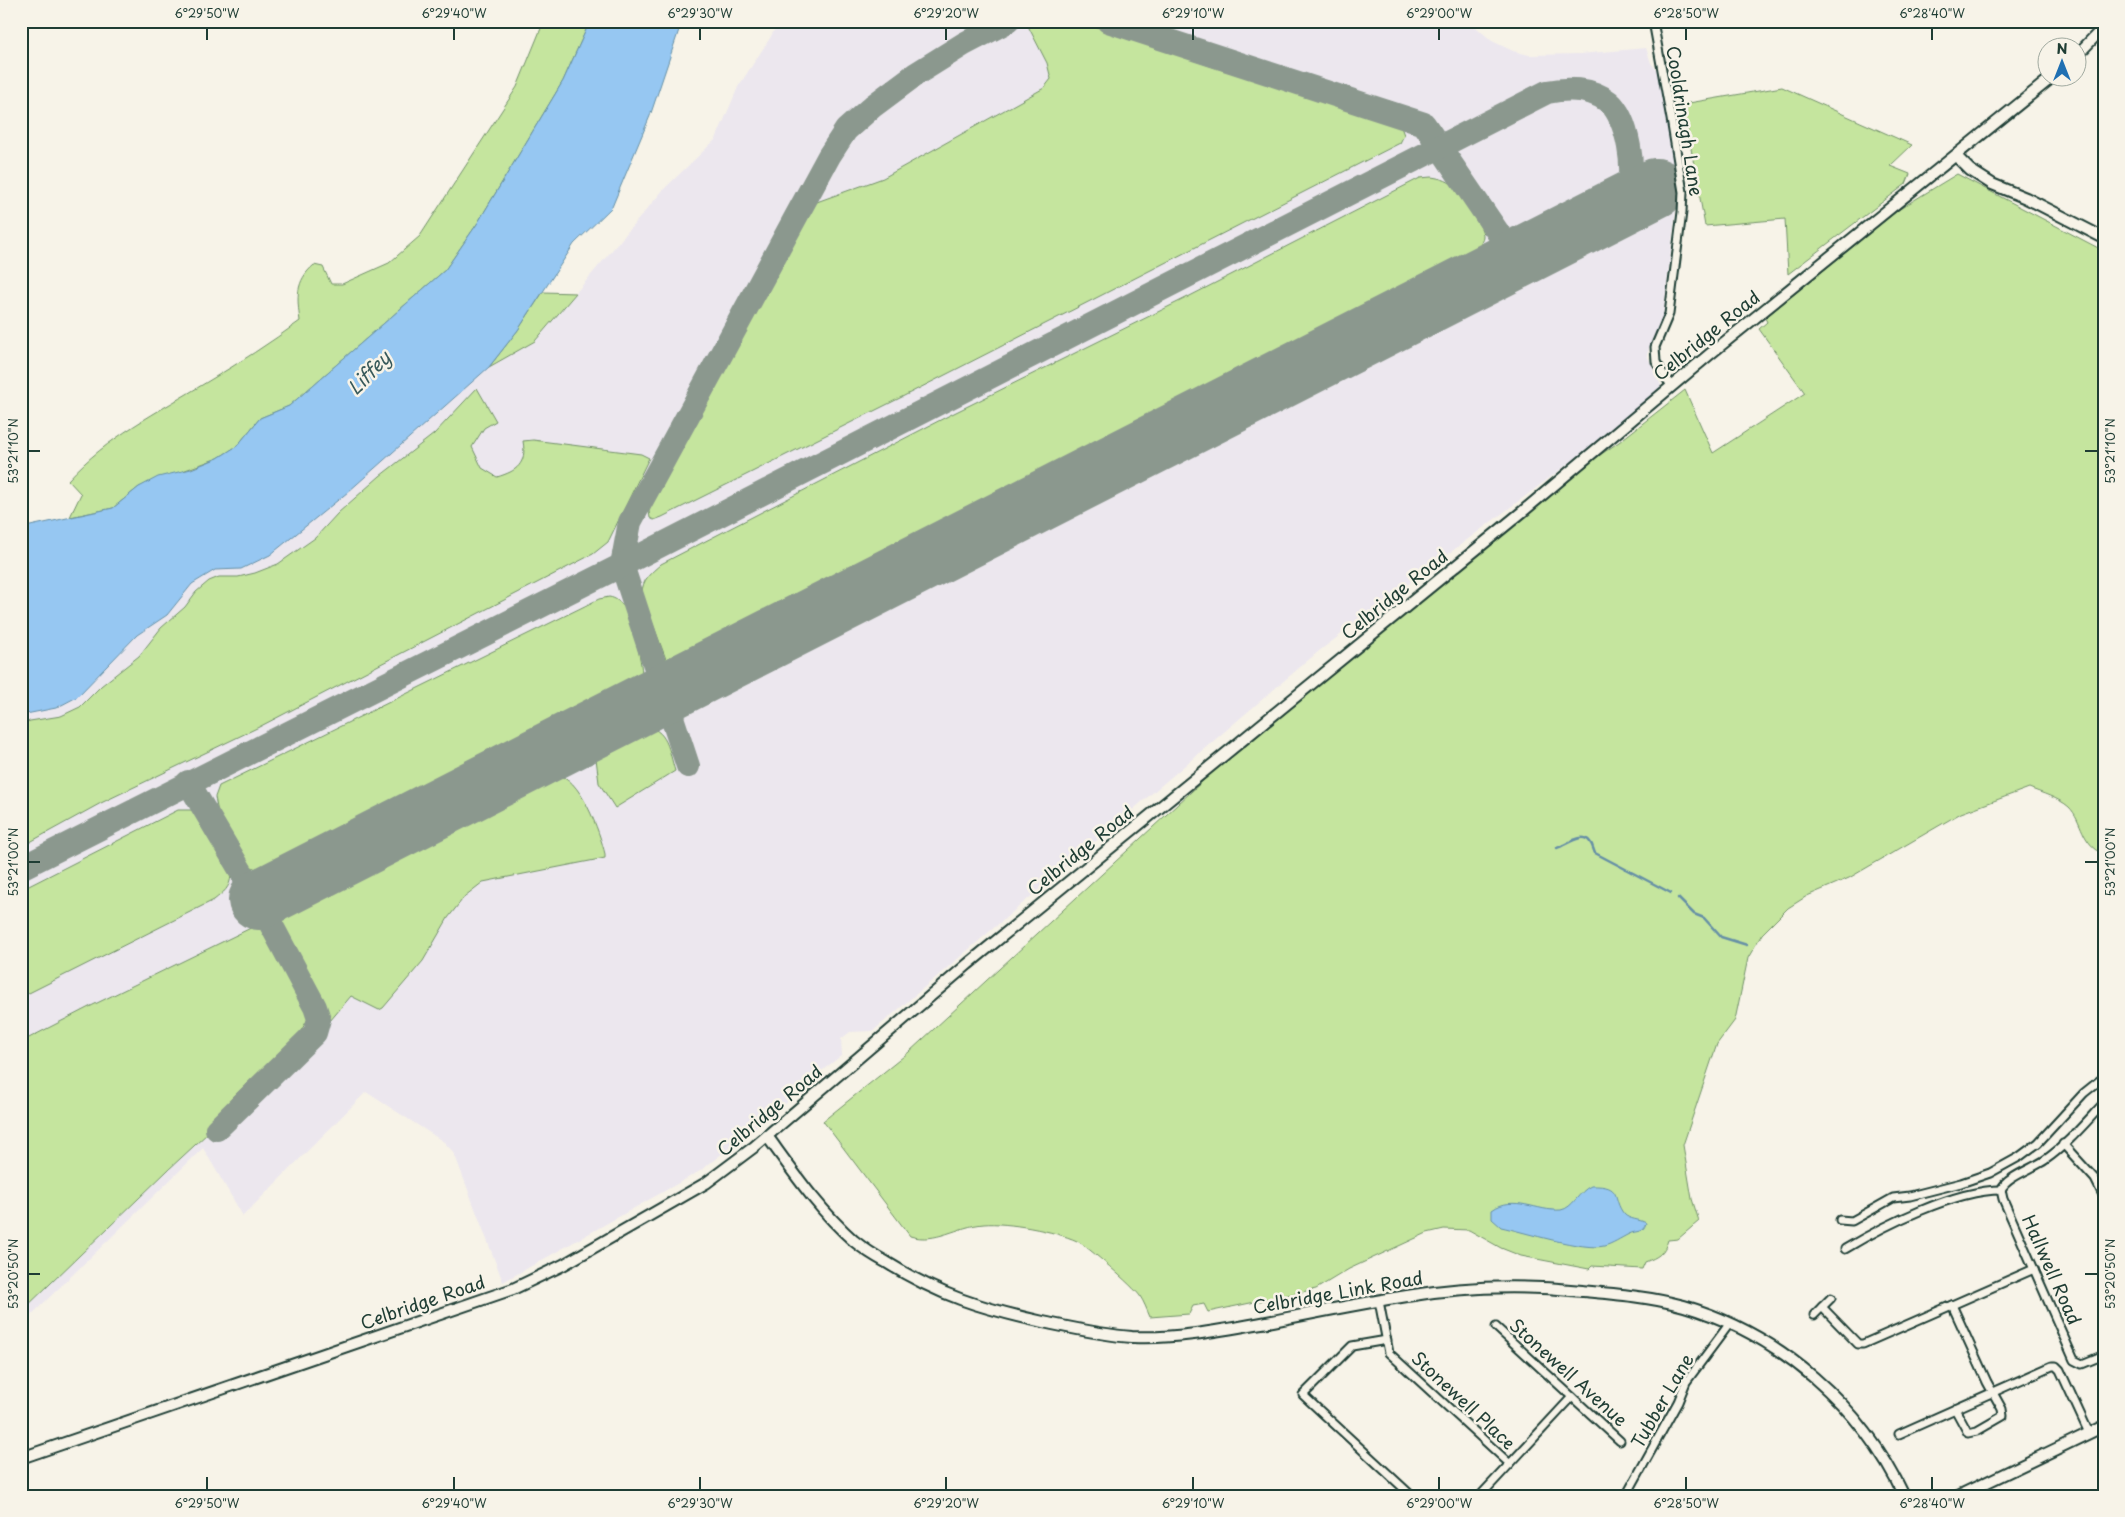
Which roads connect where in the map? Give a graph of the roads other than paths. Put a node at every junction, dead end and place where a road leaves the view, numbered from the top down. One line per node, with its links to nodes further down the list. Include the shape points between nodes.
1 (1652, 21): 7 (street, Cooldrinagh Lane, via 1683,192 1669,314 1654,355)
2 (2103, 29): 3 (main road)
3 (2088, 44)
4 (2039, 88): 5 (main road, Celbridge Road)
5 (1956, 156): 6 (main road, via 1992,184); 7 (main road, Celbridge Road)
6 (2104, 238)
7 (1671, 386): 10 (main road, Celbridge Road, via 1522,512 911,1011)
8 (2104, 1077): 14 (street, via 2084,1093 2038,1143 2019,1157 1961,1184 1893,1198 1852,1222)
9 (2104, 1103): 11 (street)
10 (767, 1136): 18 (main road, Celbridge Link Road, via 815,1201 858,1244 911,1278 971,1304 1086,1331 1157,1337 1224,1330); 33 (main road, Celbridge Road, via 706,1183 527,1283)
11 (2063, 1144): 12 (street, via 2045,1160 2006,1183); 13 (street, via 2095,1180)
12 (2001, 1190): 15 (street, via 1984,1191 1930,1207 1876,1230); 16 (street, Hallwell Road)
13 (2104, 1196)
14 (1840, 1220)
15 (1846, 1249)
16 (2034, 1269): 19 (street); 25 (street, Hallwell Road, via 2074,1360 2082,1364)
17 (1831, 1298): 20 (street)
18 (1380, 1301): 22 (main road, Celbridge Link Road, via 1481,1288 1564,1289 1657,1300 1685,1306); 24 (street)
19 (1952, 1305): 20 (street, via 1863,1344 1858,1344); 26 (street)
20 (1822, 1307): 21 (street)
21 (1814, 1315)
22 (1730, 1324): 37 (street, Tubber Lane, via 1686,1382); 38 (main road, Celbridge Link Road, via 1777,1349 1834,1396 1882,1455)
23 (1496, 1327): 27 (street, Stonewell Avenue)
24 (1387, 1340): 34 (street, Stonewell Place, via 1389,1352); 35 (street, via 1352,1346 1303,1395)
25 (2104, 1355)
26 (1992, 1393): 28 (street); 28 (street, via 2002,1409 2002,1418 1977,1431 1966,1432); 30 (street, via 2056,1366)
27 (1572, 1397): 32 (street, Stonewell Avenue); 34 (street)
28 (1954, 1408): 31 (street)
29 (2104, 1426): 30 (main road)
30 (2089, 1433): 39 (main road)
31 (1899, 1434)
32 (1620, 1441)
33 (21, 1458)
34 (1510, 1464): 36 (street)
35 (1412, 1496)
36 (1480, 1496)
37 (1626, 1496)
38 (1904, 1496)
39 (1958, 1496)

